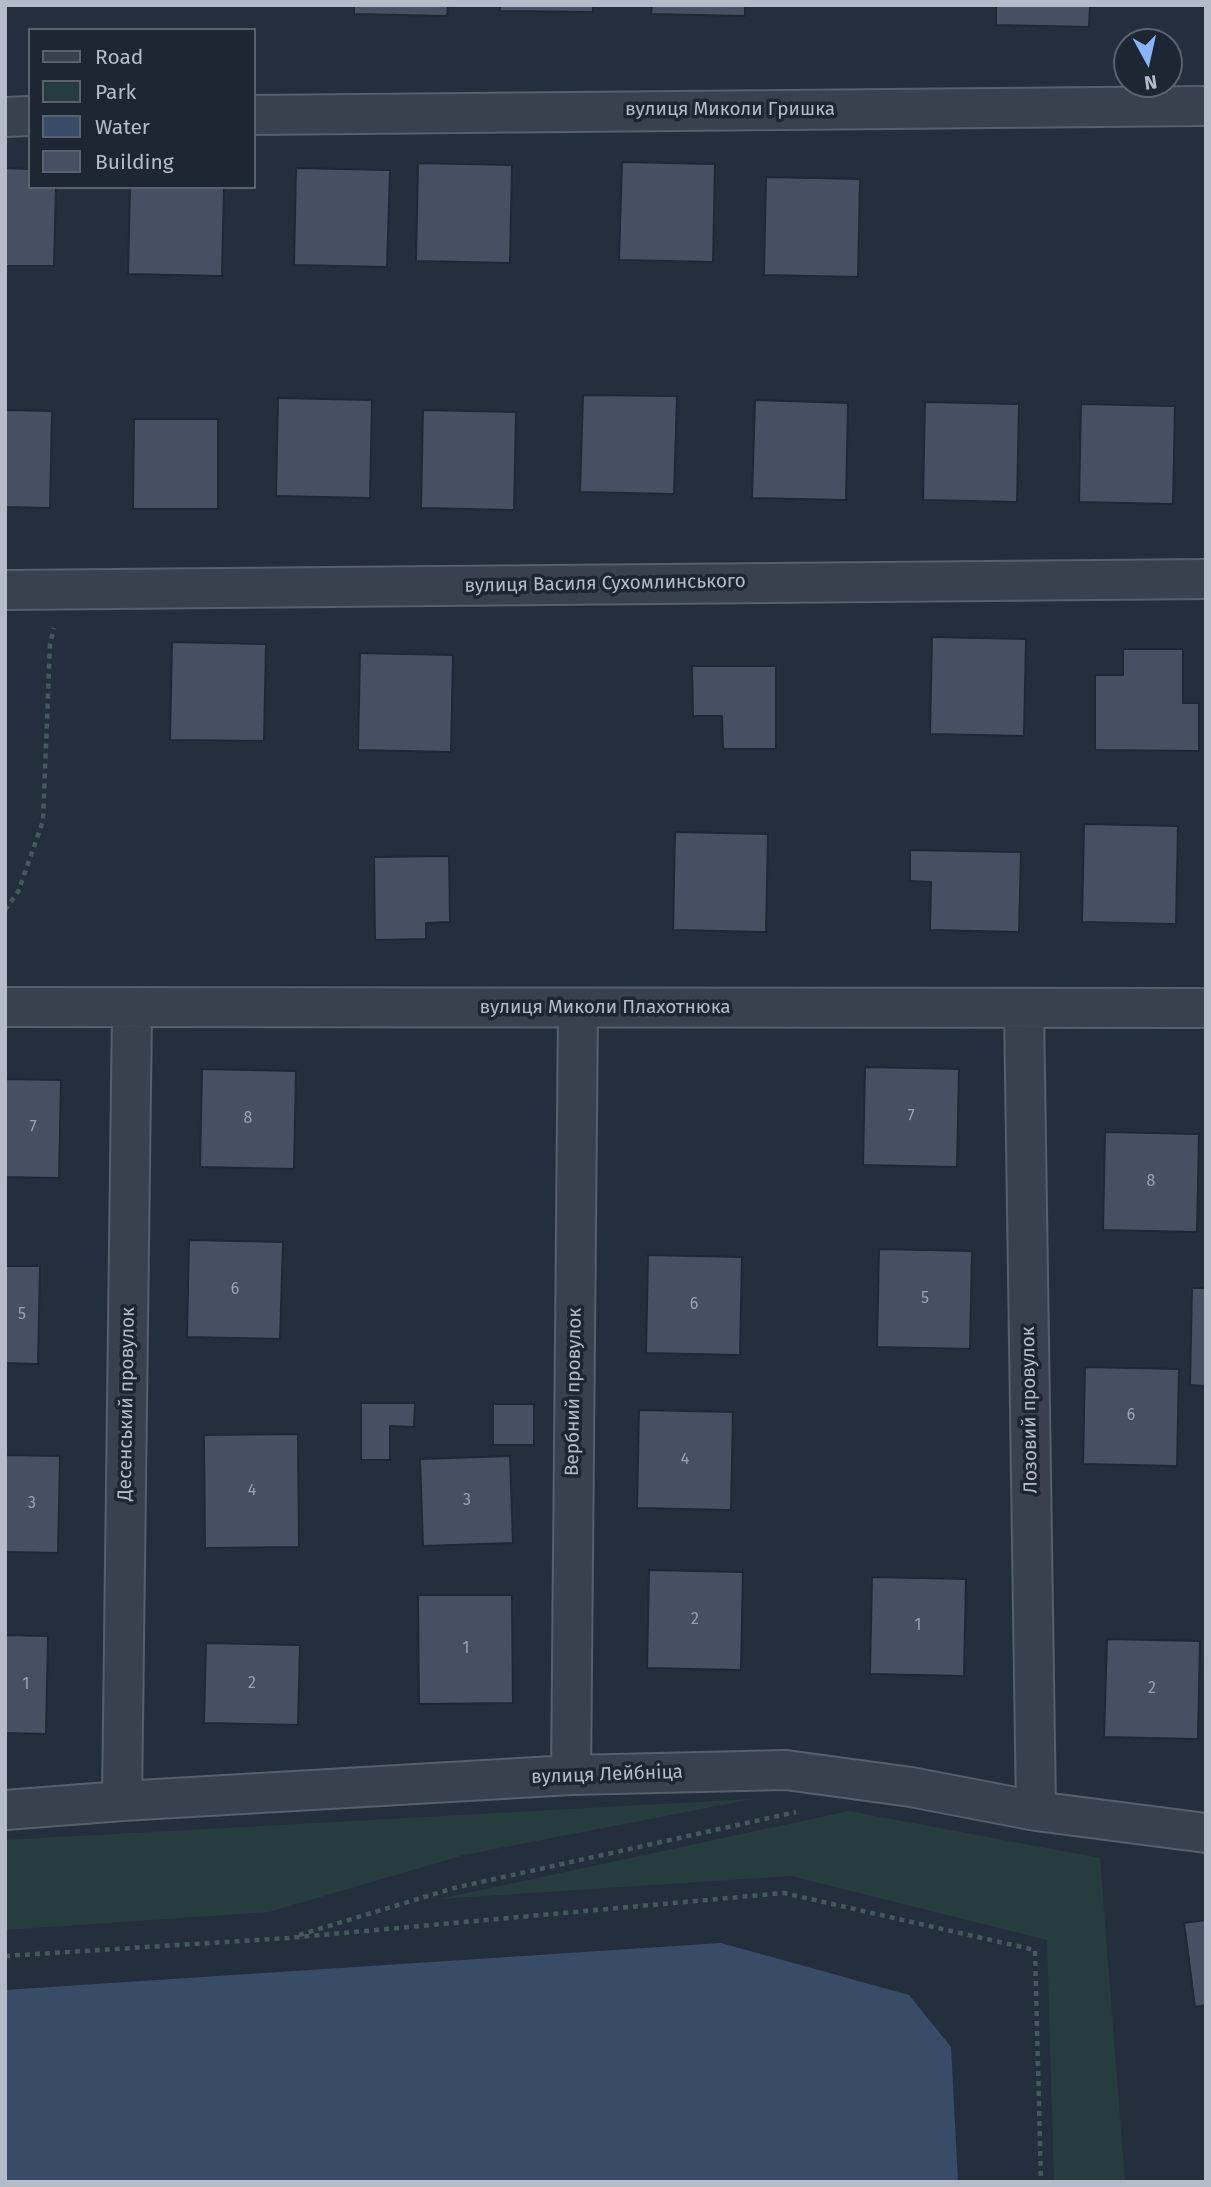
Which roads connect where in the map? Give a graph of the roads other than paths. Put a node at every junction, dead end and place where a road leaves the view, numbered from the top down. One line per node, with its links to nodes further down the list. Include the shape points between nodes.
1 (1206, 106): 2 (street, вулиця Миколи Гришка)
2 (256, 114)
3 (28, 116): 4 (street)
4 (5, 117)
5 (1206, 579): 6 (street, вулиця Василя Сухомлинського)
6 (5, 590)
7 (5, 1007): 8 (street, вулиця Миколи Плахотнюка)
8 (132, 1007): 9 (street, вулиця Миколи Плахотнюка); 13 (street, Десенський провулок)
9 (578, 1008): 10 (street, вулиця Миколи Плахотнюка); 12 (street, Вербний провулок)
10 (1024, 1008): 11 (street, вулиця Миколи Плахотнюка); 15 (street, Лозовий провулок)
11 (1206, 1008)
12 (570, 1775): 13 (street, вулиця Лейбніца); 15 (street, вулиця Лейбніца, via 786,1770)
13 (122, 1801): 14 (street, вулиця Лейбніца)
14 (5, 1810)
15 (1036, 1811): 16 (street, вулиця Лейбніца)
16 (1206, 1833)

